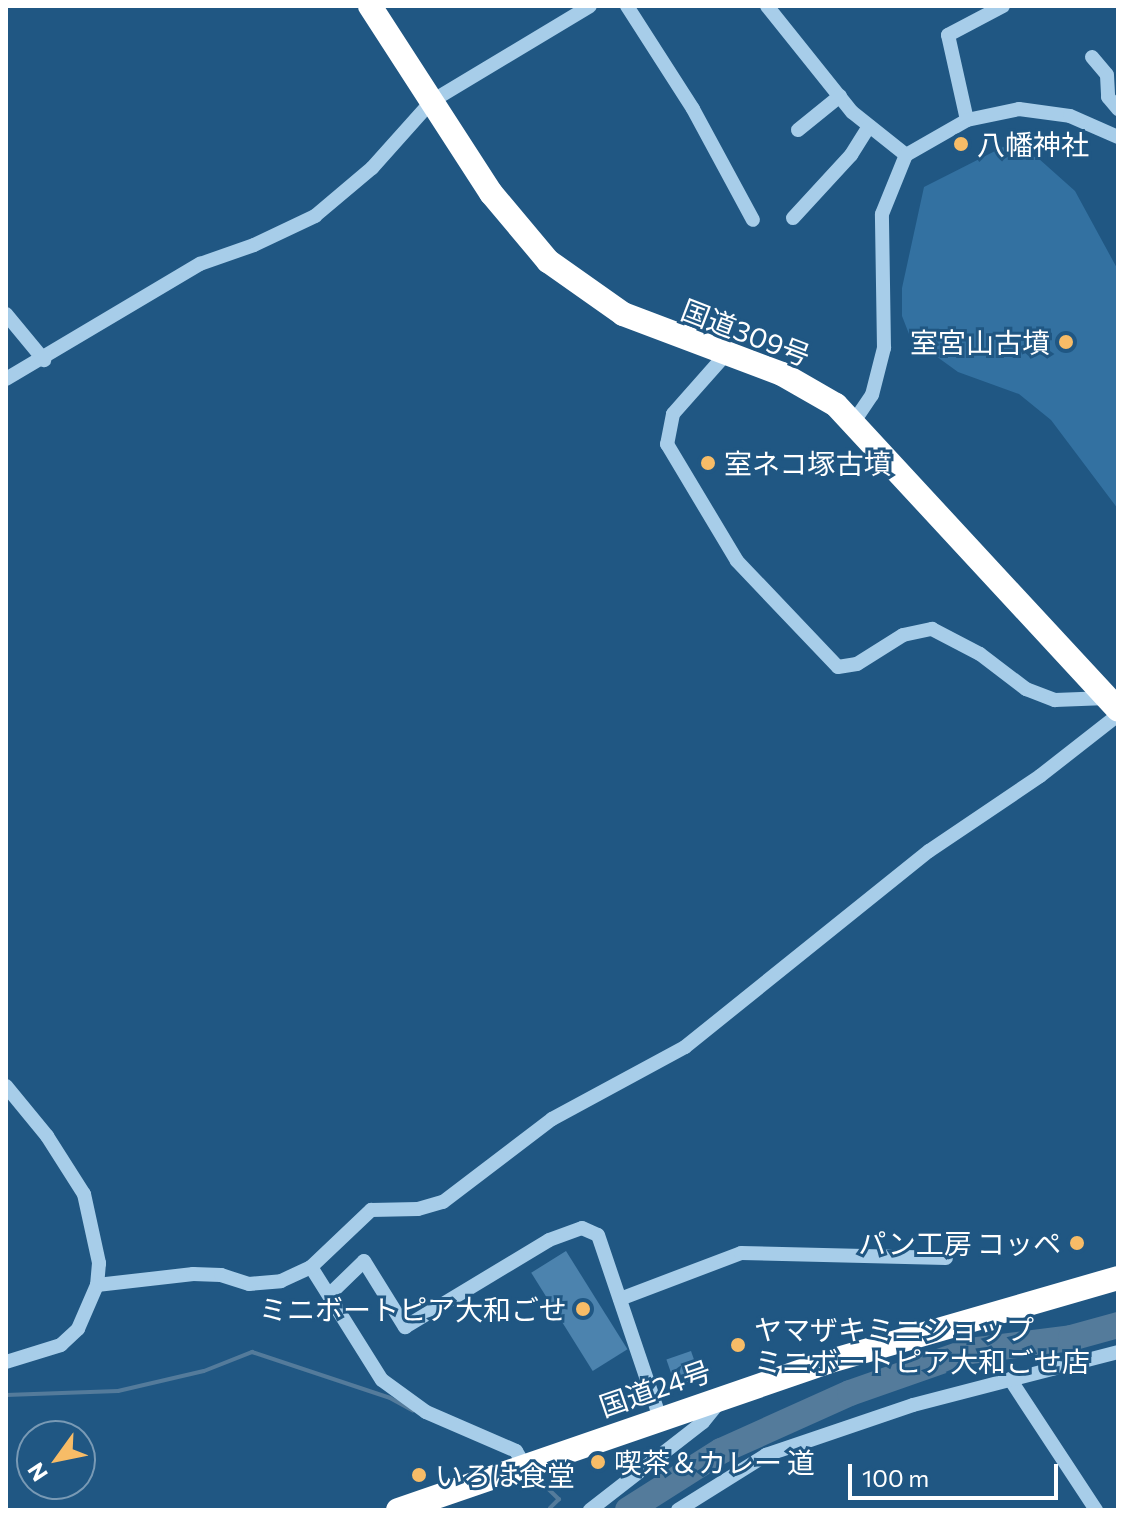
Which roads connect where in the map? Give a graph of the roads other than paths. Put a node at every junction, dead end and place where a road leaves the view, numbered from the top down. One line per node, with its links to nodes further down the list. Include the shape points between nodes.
1 (370, 6): 8 (highway, 国道309号)
2 (590, 6): 8 (street)
3 (627, 6): 16 (street, via 693,109)
4 (767, 6): 7 (street)
5 (1003, 6): 10 (street, via 948,35)
6 (1092, 57): 9 (street, via 1107,75 1108,97)
7 (840, 96): 11 (street); 12 (street)
8 (432, 101): 18 (highway, 国道309号, via 508,218 572,283 656,330); 19 (street, via 372,168 315,216 200,264)
9 (1118, 109)
10 (967, 120): 13 (street, via 1019,109 1042,110); 14 (street)
11 (869, 126): 14 (street); 15 (street, via 844,165)
12 (798, 130)
13 (1118, 137)
14 (906, 155): 21 (street, via 882,214 884,348 872,395)
15 (793, 218)
16 (753, 220)
17 (6, 314): 19 (street)
18 (726, 354): 21 (highway, 国道309号, via 814,390); 22 (street, via 673,414 667,444 737,561 838,667 857,664 903,635 932,629 980,654 1026,689 1055,700)
19 (44, 360): 20 (street)
20 (6, 379)
21 (855, 420): 22 (highway, 国道309号)
22 (1114, 707): 25 (street, via 685,1047 552,1119 443,1202 418,1209 371,1210)
23 (6, 1086): 27 (street, via 84,1194 99,1263)
24 (946, 1258): 29 (street, via 741,1253)
25 (311, 1267): 27 (street, via 281,1281 249,1284 193,1274); 28 (street)
26 (1118, 1278): 33 (highway, 国道24号)
27 (97, 1285): 31 (street, via 78,1329 61,1345)
28 (330, 1294): 29 (street, via 364,1261 405,1327 549,1240 582,1228 598,1235); 35 (street, via 382,1380 426,1412 486,1433 516,1451)
29 (620, 1299): 34 (street)
30 (1118, 1352): 32 (street)
31 (6, 1362)
32 (1010, 1379): 38 (street, via 913,1405 766,1455); 39 (street)
33 (724, 1396): 34 (highway, 国道24号); 37 (street, via 703,1422)
34 (660, 1418): 35 (highway, 国道24号)
35 (524, 1465): 36 (highway, 国道24号)
36 (398, 1510)
37 (590, 1510)
38 (678, 1510)
39 (1096, 1510)

